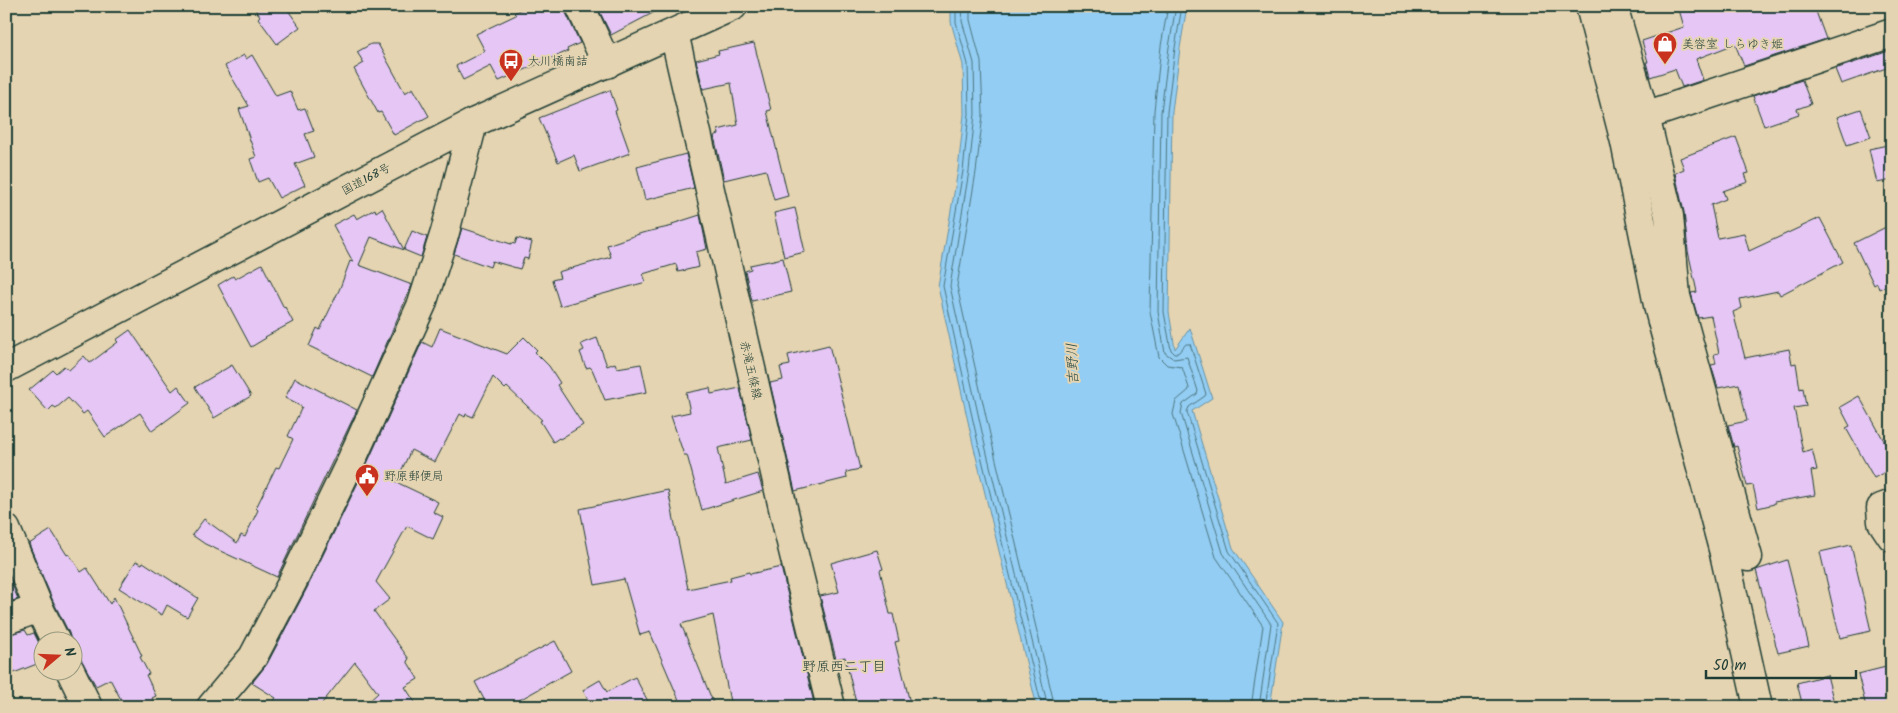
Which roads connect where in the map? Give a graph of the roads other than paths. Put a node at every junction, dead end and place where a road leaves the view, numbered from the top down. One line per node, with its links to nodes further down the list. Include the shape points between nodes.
1 (580, 6): 7 (main road)
2 (733, 6): 6 (main road, 国道168号)
3 (1590, 6): 14 (main road, via 1625,142 1659,310)
4 (1613, 6): 8 (main road)
5 (1892, 32): 8 (main road)
6 (674, 33): 7 (main road, 国道168号); 21 (main road, 赤滝五條線, via 788,534)
7 (607, 64): 9 (main road, 国道168号)
8 (1645, 116): 14 (main road, via 1668,216 1676,296 1748,557)
9 (472, 123): 10 (main road, 国道168号); 20 (main road, via 445,232 422,304 284,598 253,657)
10 (6, 368)
11 (1892, 504): 13 (main road, via 1881,508 1882,522)
12 (6, 528): 15 (main road)
13 (1892, 537)
14 (1724, 553): 22 (main road)
15 (39, 608): 16 (main road); 17 (main road)
16 (6, 620)
17 (50, 630)
18 (75, 680): 19 (main road)
19 (88, 707)
20 (211, 707)
21 (831, 707)
22 (1758, 707)

